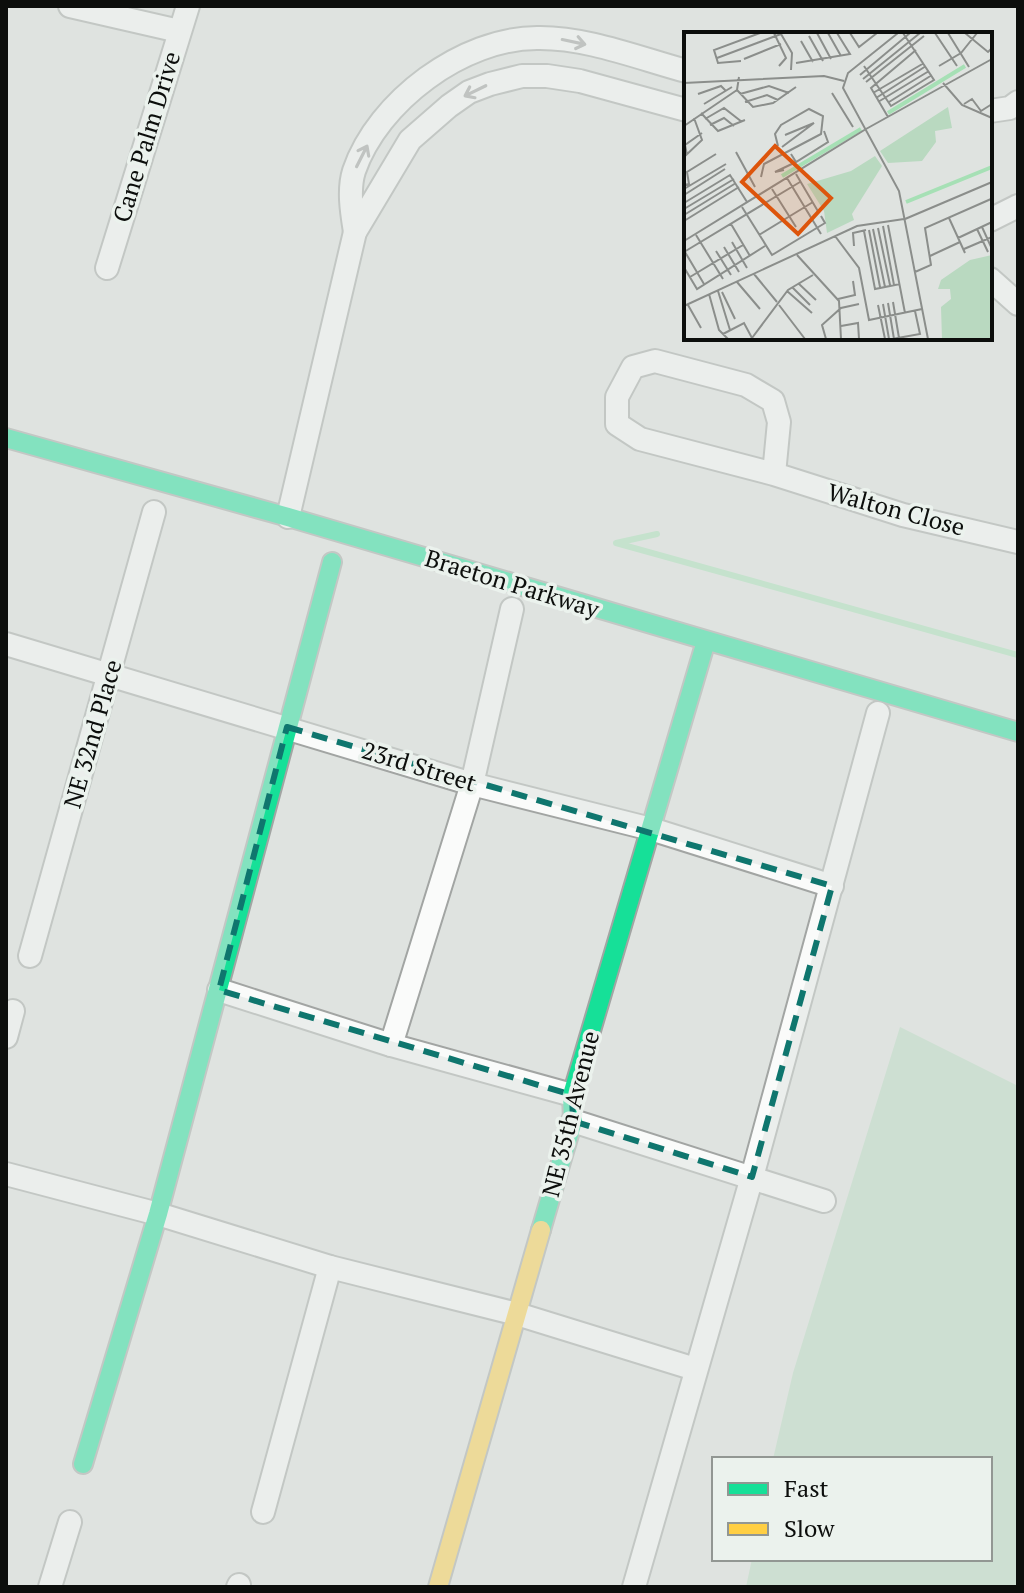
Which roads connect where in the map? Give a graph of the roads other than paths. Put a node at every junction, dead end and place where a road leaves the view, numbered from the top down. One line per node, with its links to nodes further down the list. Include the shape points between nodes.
1 (70, 6): 3 (street)
2 (188, 6): 3 (street, Cane Palm Drive)
3 (179, 31): 11 (street, Cane Palm Drive)
4 (684, 70): 10 (street, one-way to 4, via 353,173 378,125 398,103 460,57 498,42 536,38 568,40)
5 (1006, 107): 7 (street)
6 (684, 109): 10 (street, one-way to 10, via 547,76 490,84 469,92 410,140)
7 (992, 123)
8 (1018, 206): 9 (street)
9 (992, 219)
10 (355, 232): 17 (street)
11 (107, 268)
12 (992, 281): 13 (street)
13 (1018, 304)
14 (6, 438): 17 (street, Braeton Parkway)
15 (774, 474): 15 (street, Walton Close, via 640,439 617,424 617,397 633,367 655,361 746,385 773,401 779,422); 18 (street, Walton Close, via 903,515)
16 (154, 512): 23 (street, NE 32nd Place)
17 (288, 517): 21 (street, Braeton Parkway)
18 (1018, 542)
19 (332, 562): 25 (street)
20 (512, 609): 27 (street)
21 (706, 641): 26 (street, Braeton Parkway); 28 (street, NE 35th Avenue)
22 (6, 644): 23 (street, 23rd Street)
23 (110, 674): 25 (street, 23rd Street); 30 (street, NE 32nd Place)
24 (878, 713): 29 (street)
25 (287, 727): 27 (street, 23rd Street); 31 (street)
26 (1018, 732)
27 (472, 784): 28 (street, 23rd Street); 34 (street)
28 (651, 829): 29 (street, 23rd Street); 35 (street, NE 35th Avenue)
29 (832, 886): 38 (street)
30 (30, 956)
31 (219, 990): 34 (street); 40 (street)
32 (13, 1011): 33 (street)
33 (6, 1037)
34 (391, 1045): 35 (street)
35 (572, 1095): 36 (street, NE 35th Avenue)
36 (573, 1121): 38 (street); 42 (street, NE 35th Avenue)
37 (6, 1174): 40 (street)
38 (752, 1177): 39 (street); 43 (street)
39 (824, 1201)
40 (158, 1214): 41 (street); 44 (street)
41 (330, 1267): 42 (street); 45 (street)
42 (517, 1314): 43 (street); 48 (street, NE 35th Avenue)
43 (695, 1369): 49 (street)
44 (83, 1464)
45 (263, 1512)
46 (70, 1522): 47 (street)
47 (50, 1587)
48 (438, 1587)
49 (634, 1587)

